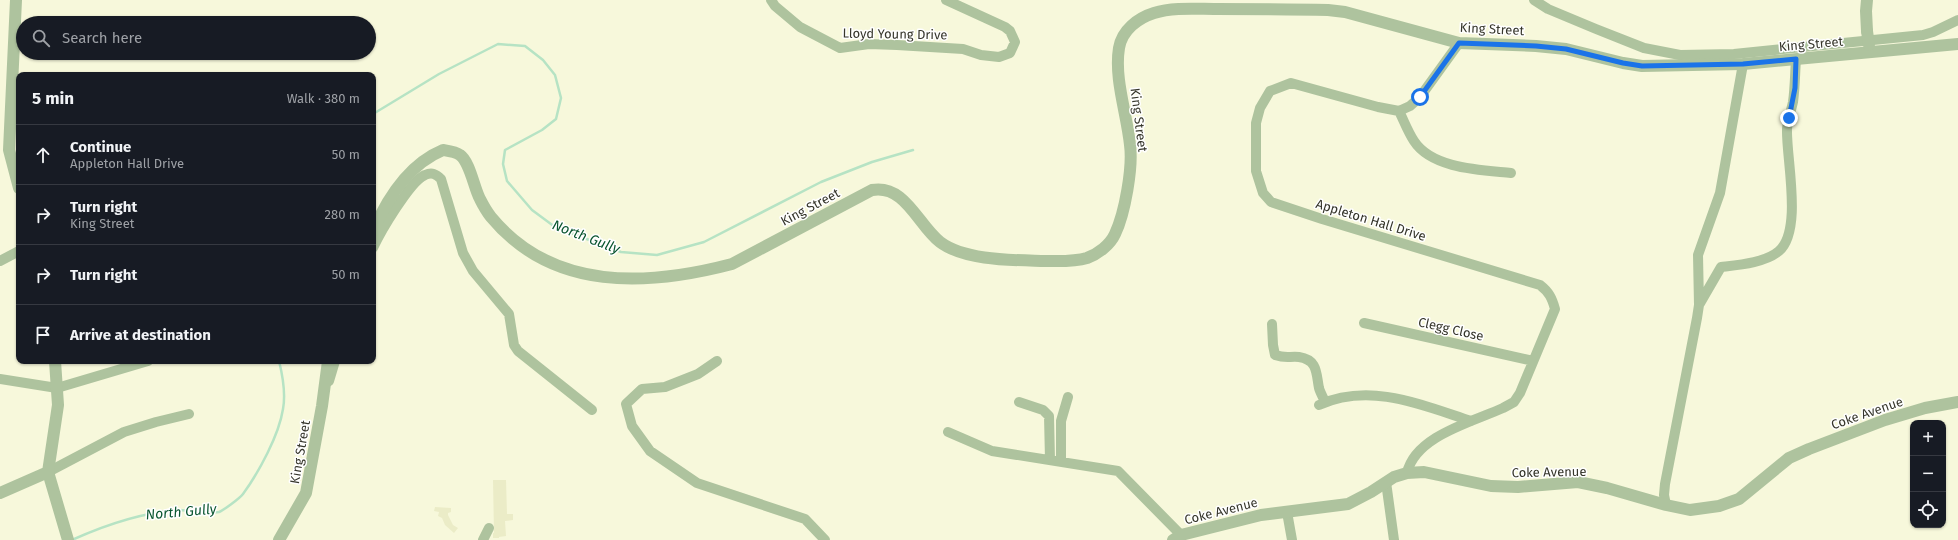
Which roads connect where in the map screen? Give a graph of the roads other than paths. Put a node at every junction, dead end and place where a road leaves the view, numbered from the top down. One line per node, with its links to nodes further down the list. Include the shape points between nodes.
1 (16, 0): 13 (street)
2 (771, 0): 3 (street, Lloyd Young Drive, via 800,27 840,48 869,44 963,49 999,57 1010,53 1015,42 1010,31)
3 (946, 0)
4 (1534, 0): 6 (street, via 1548,9 1644,48 1680,55 1734,54 1923,35)
5 (1867, 0): 9 (street, bridge, via 1867,31)
6 (1958, 20)
7 (1459, 43): 11 (street, King Street, via 1566,49 1642,66); 12 (street, via 1420,97); 16 (street, King Street, via 1346,12 1328,10 1180,9 1155,12 1137,20 1126,31 1119,48 1119,74 1130,146 1129,177 1115,234 1097,253 1071,261 989,258 954,249 940,242 897,194 880,189 872,190 732,264 695,273 651,279 589,276 540,257 505,232 480,200 467,164 461,155 443,150 421,162 407,174)
8 (1958, 44): 9 (street, King Street)
9 (1871, 49): 10 (street, King Street)
10 (1796, 59): 11 (street, King Street); 20 (street, via 1795,88 1787,129 1792,203 1786,241 1769,257 1721,268)
11 (1743, 64): 20 (street, via 1720,193 1698,255)
12 (1399, 111): 14 (street, via 1414,142 1446,164); 24 (street, Appleton Hall Drive, via 1291,83 1270,90 1260,108 1256,123 1256,171 1263,193 1271,202 1322,219 1540,285 1549,292 1555,309)
13 (5, 151): 15 (street)
14 (1511, 173)
15 (16, 180)
16 (376, 223)
17 (376, 242): 35 (street, via 408,192 421,177 432,173 437,175 441,180 463,253 473,271 509,314 514,345 518,351)
18 (16, 253): 19 (street)
19 (0, 261)
20 (1699, 305): 45 (street, via 1665,484)
21 (1364, 323): 24 (street, Clegg Close)
22 (1272, 324): 37 (street, via 1275,355 1310,360 1316,368 1322,403 1365,394 1396,398)
23 (717, 361): 52 (street, via 698,374 665,387 642,389 626,404 632,426 650,451 697,483 805,519)
24 (1533, 361): 37 (street, Appleton Hall Drive, via 1520,394 1514,402)
25 (55, 364): 30 (street)
26 (138, 364): 30 (street)
27 (328, 364): 34 (street, King Street)
28 (334, 364): 34 (street)
29 (0, 379): 30 (street)
30 (57, 388): 41 (street, via 58,404)
31 (1068, 397): 40 (street, via 1061,421)
32 (1019, 402): 39 (street, via 1043,410 1049,416)
33 (1958, 402): 45 (street, Coke Avenue, via 1925,408 1885,420 1809,449 1789,458 1739,499 1719,506 1690,510)
34 (322, 406): 50 (street, King Street, via 306,493)
35 (592, 410)
36 (189, 414): 41 (street, via 124,432)
37 (1471, 421): 42 (street, Appleton Hall Drive, via 1432,439 1413,456)
38 (948, 432): 39 (street, via 992,451)
39 (1050, 460): 40 (street)
40 (1061, 462): 49 (street, via 1118,471)
41 (48, 472): 44 (street); 48 (street)
42 (1407, 473): 43 (street, Coke Avenue); 45 (street, Coke Avenue, via 1424,472 1504,487 1578,482)
43 (1386, 482): 46 (street, Coke Avenue, via 1348,504); 54 (street)
44 (0, 493)
45 (1666, 505)
46 (1287, 512): 49 (street, Coke Avenue, via 1261,515); 53 (street)
47 (489, 528): 51 (street)
48 (68, 538)
49 (1177, 538)
50 (279, 540)
51 (483, 540)
52 (825, 540)
53 (1292, 540)
54 (1394, 540)

